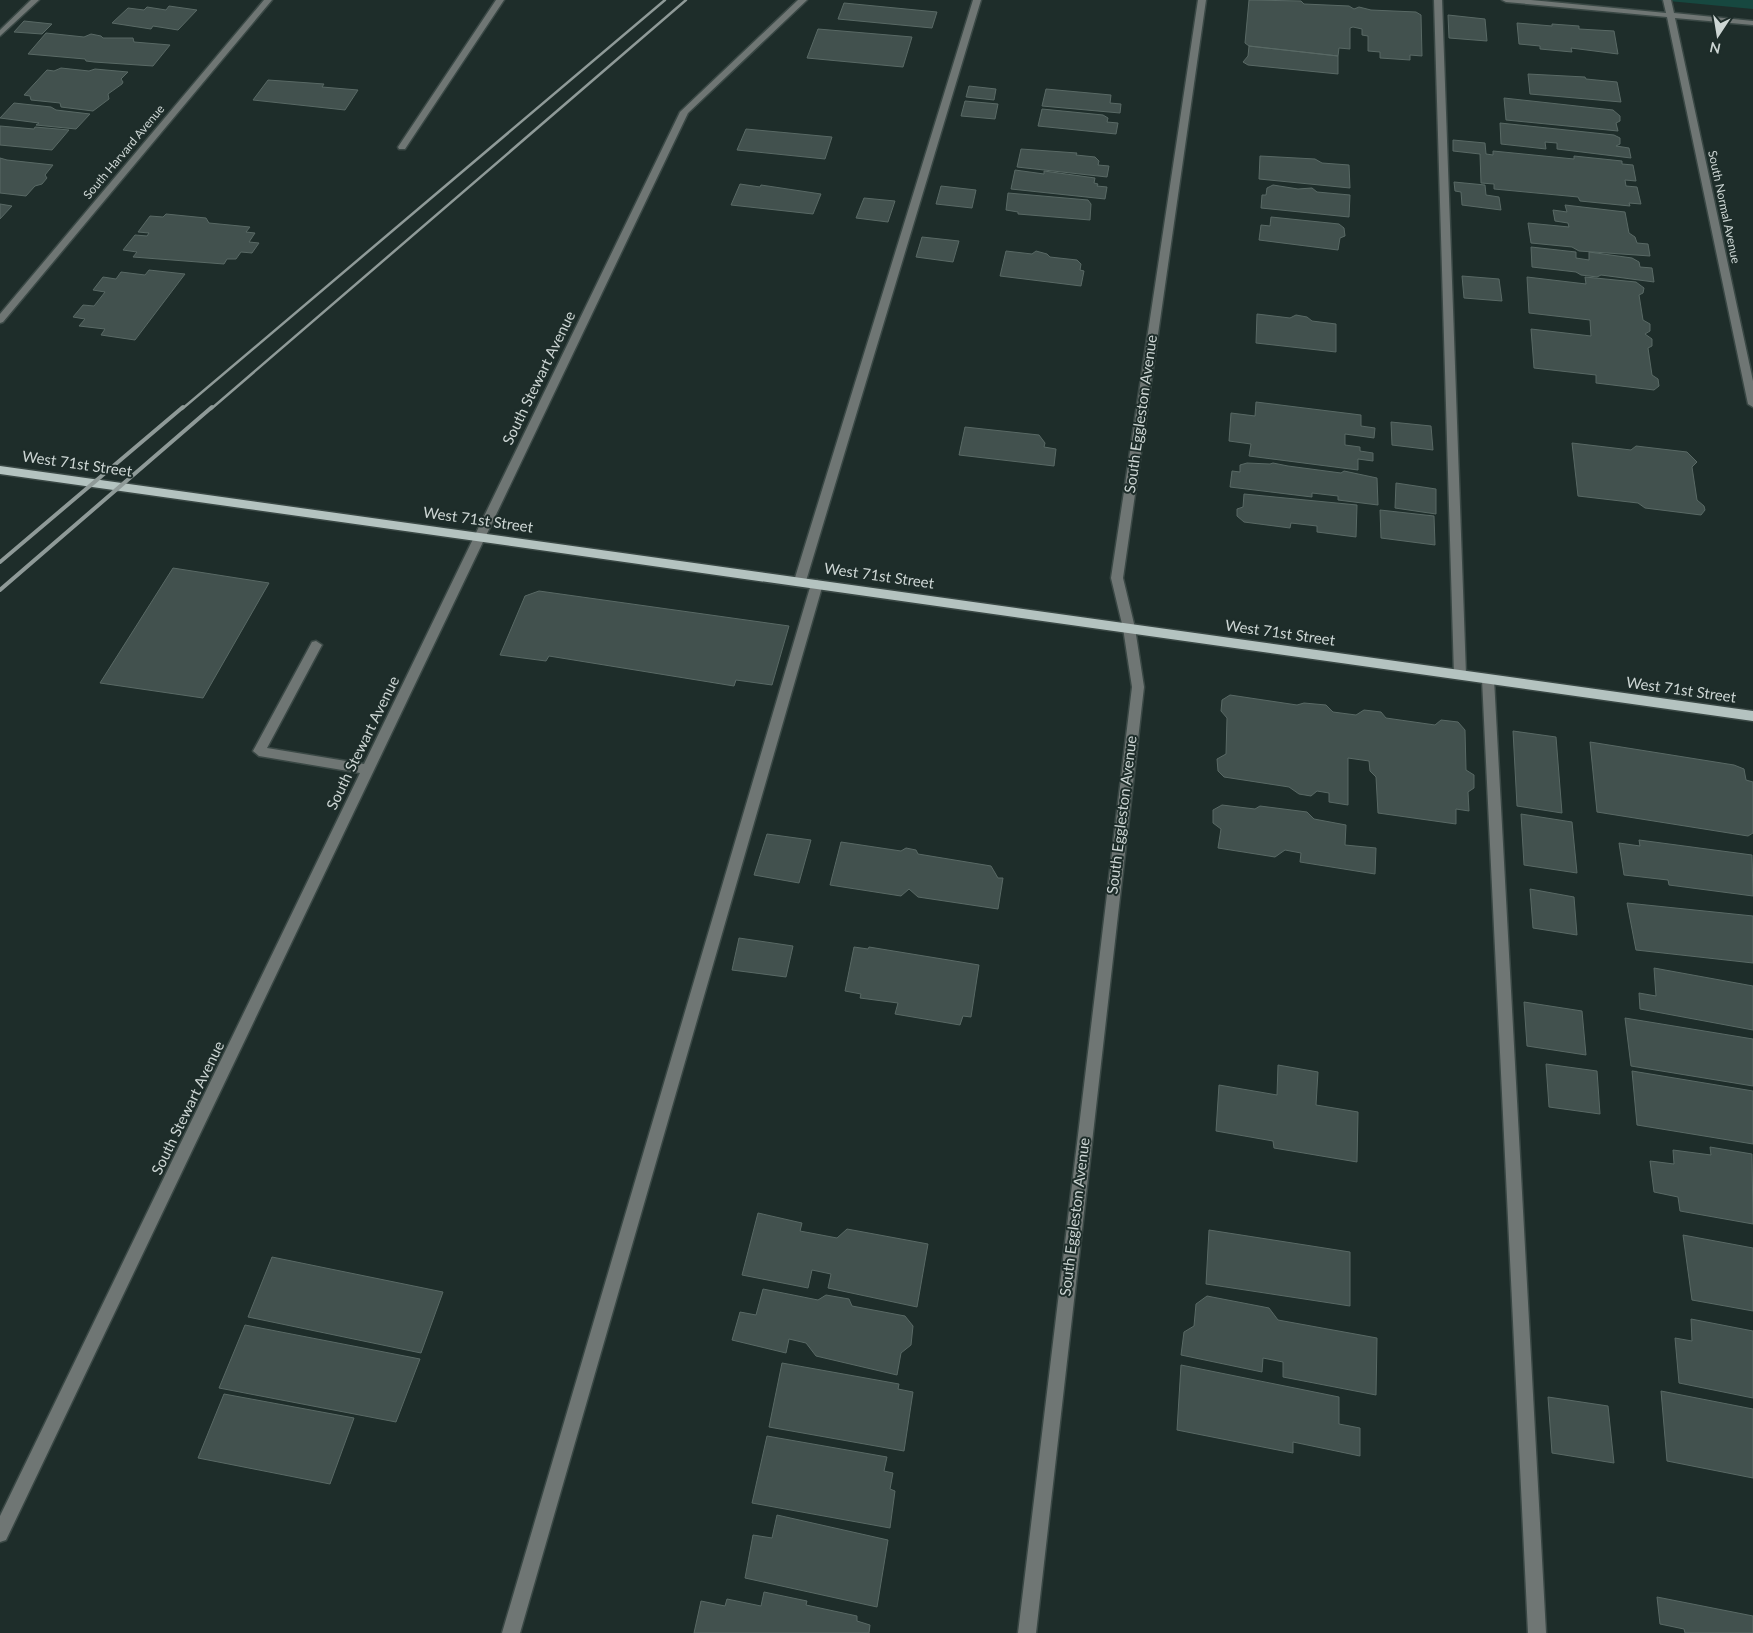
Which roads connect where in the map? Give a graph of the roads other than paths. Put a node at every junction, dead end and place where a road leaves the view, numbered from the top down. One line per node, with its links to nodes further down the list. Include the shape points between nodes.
1 (35, 0): 12 (street)
2 (268, 0): 14 (street, South Harvard Avenue)
3 (500, 0): 13 (street)
4 (803, 0): 17 (street, South Stewart Avenue, via 684,112)
5 (977, 0): 18 (street)
6 (1202, 0): 20 (street, South Eggleston Avenue, via 1117,578)
7 (1438, 0): 22 (street)
8 (1506, 0): 10 (street)
9 (1668, 0): 10 (street, South Normal Avenue)
10 (1671, 15): 11 (street); 15 (street, South Normal Avenue)
11 (1753, 23)
12 (0, 34)
13 (402, 147)
14 (0, 320)
15 (1753, 404)
16 (0, 470): 17 (main road, West 71st Street)
17 (481, 537): 18 (main road, West 71st Street); 25 (street, South Stewart Avenue)
18 (800, 582): 19 (main road, West 71st Street)
19 (817, 584): 20 (main road, West 71st Street); 27 (street)
20 (1129, 628): 22 (main road, West 71st Street); 28 (street, South Eggleston Avenue, via 1138,687)
21 (316, 645): 25 (street, via 259,751)
22 (1460, 675): 23 (main road, West 71st Street)
23 (1488, 679): 24 (main road, West 71st Street); 29 (street)
24 (1753, 716)
25 (368, 770): 26 (street, South Stewart Avenue)
26 (0, 1534)
27 (511, 1633)
28 (1027, 1633)
29 (1537, 1633)

